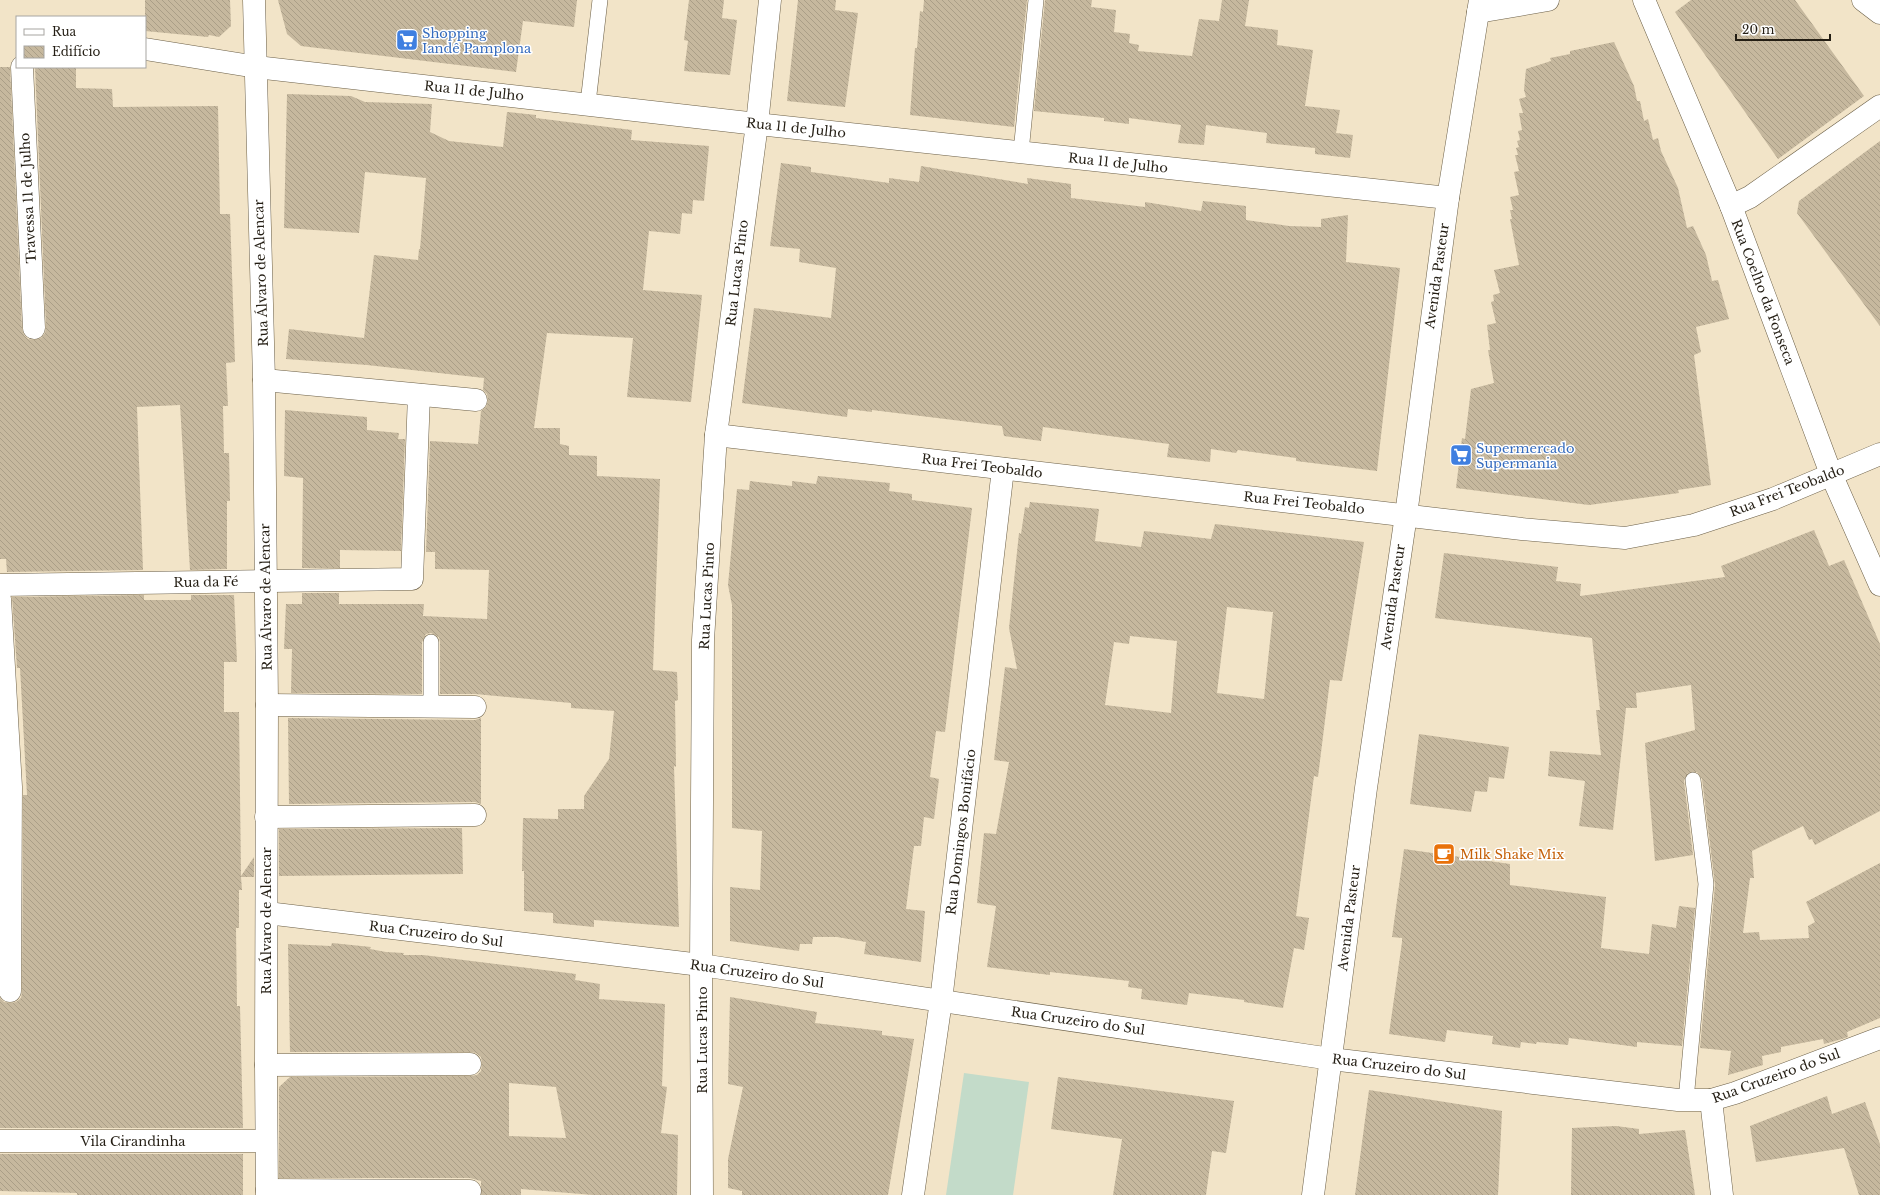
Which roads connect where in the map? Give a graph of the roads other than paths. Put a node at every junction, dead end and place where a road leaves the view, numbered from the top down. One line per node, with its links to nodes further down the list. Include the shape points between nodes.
1 (254, 0): 11 (street, Rua Álvaro de Alencar)
2 (600, 0): 13 (lane)
3 (770, 0): 15 (street, Rua Lucas Pinto)
4 (1036, 0): 16 (lane)
5 (1548, 0): 8 (street)
6 (1644, 0): 18 (street, Rua Coelho da Fonseca)
7 (1863, 0): 9 (street)
8 (1479, 6): 17 (street, Avenida Pasteur)
9 (1880, 13)
10 (146, 49): 11 (street, Rua 11 de Julho)
11 (256, 67): 13 (street, Rua 11 de Julho); 20 (street, Rua Álvaro de Alencar)
12 (22, 68): 19 (street, Travessa 11 de Julho)
13 (588, 103): 15 (street, Rua 11 de Julho)
14 (1880, 106): 18 (street, via 1750,197)
15 (756, 124): 16 (street, Rua 11 de Julho); 23 (street, Rua Lucas Pinto)
16 (1021, 152): 17 (street, Rua 11 de Julho)
17 (1448, 198): 27 (street, Avenida Pasteur)
18 (1731, 206): 26 (street, Rua Coelho da Fonseca)
19 (34, 328)
20 (264, 380): 21 (street); 28 (street, Rua Álvaro de Alencar)
21 (419, 395): 22 (street); 28 (street, Rua da Fé, via 412,579)
22 (476, 400)
23 (716, 435): 25 (street, Rua Frei Teobaldo); 40 (street, Rua Lucas Pinto, via 703,640)
24 (1880, 454): 26 (street, Rua Frei Teobaldo)
25 (1003, 469): 27 (street, Rua Frei Teobaldo); 42 (street, Rua Domingos Bonifácio)
26 (1831, 474): 27 (street, Rua Frei Teobaldo, via 1773,499 1694,525 1625,538); 30 (street, Rua Coelho da Fonseca)
27 (1406, 515): 44 (street, Avenida Pasteur, via 1366,788)
28 (265, 581): 29 (street, Rua da Fé); 33 (street, Rua Álvaro de Alencar)
29 (0, 585)
30 (1880, 585)
31 (0, 599): 41 (street, via 11,787)
32 (432, 642): 34 (lane)
33 (267, 705): 34 (street); 38 (street, Rua Álvaro de Alencar)
34 (430, 706): 35 (street)
35 (475, 706)
36 (1693, 780): 47 (lane, via 1706,884)
37 (475, 815): 38 (street)
38 (266, 817): 39 (street, Rua Álvaro de Alencar)
39 (267, 914): 40 (street, Rua Cruzeiro do Sul); 46 (street, Rua Álvaro de Alencar)
40 (701, 965): 42 (street, Rua Cruzeiro do Sul); 53 (street, Rua Lucas Pinto)
41 (5, 991)
42 (941, 1001): 44 (street, Rua Cruzeiro do Sul); 54 (street, Rua Domingos Bonifácio)
43 (1880, 1038): 48 (street, Rua Cruzeiro do Sul)
44 (1331, 1059): 47 (street, Rua Cruzeiro do Sul); 55 (street, Avenida Pasteur)
45 (470, 1064): 46 (street)
46 (266, 1065): 50 (street, Rua Álvaro de Alencar)
47 (1686, 1100): 48 (street, Rua Cruzeiro do Sul)
48 (1711, 1100): 56 (street)
49 (0, 1141): 50 (street, Vila Cirandinha)
50 (266, 1141): 51 (street, Rua Álvaro de Alencar)
51 (267, 1193): 52 (street)
52 (470, 1193)
53 (702, 1195)
54 (913, 1195)
55 (1313, 1195)
56 (1722, 1195)

